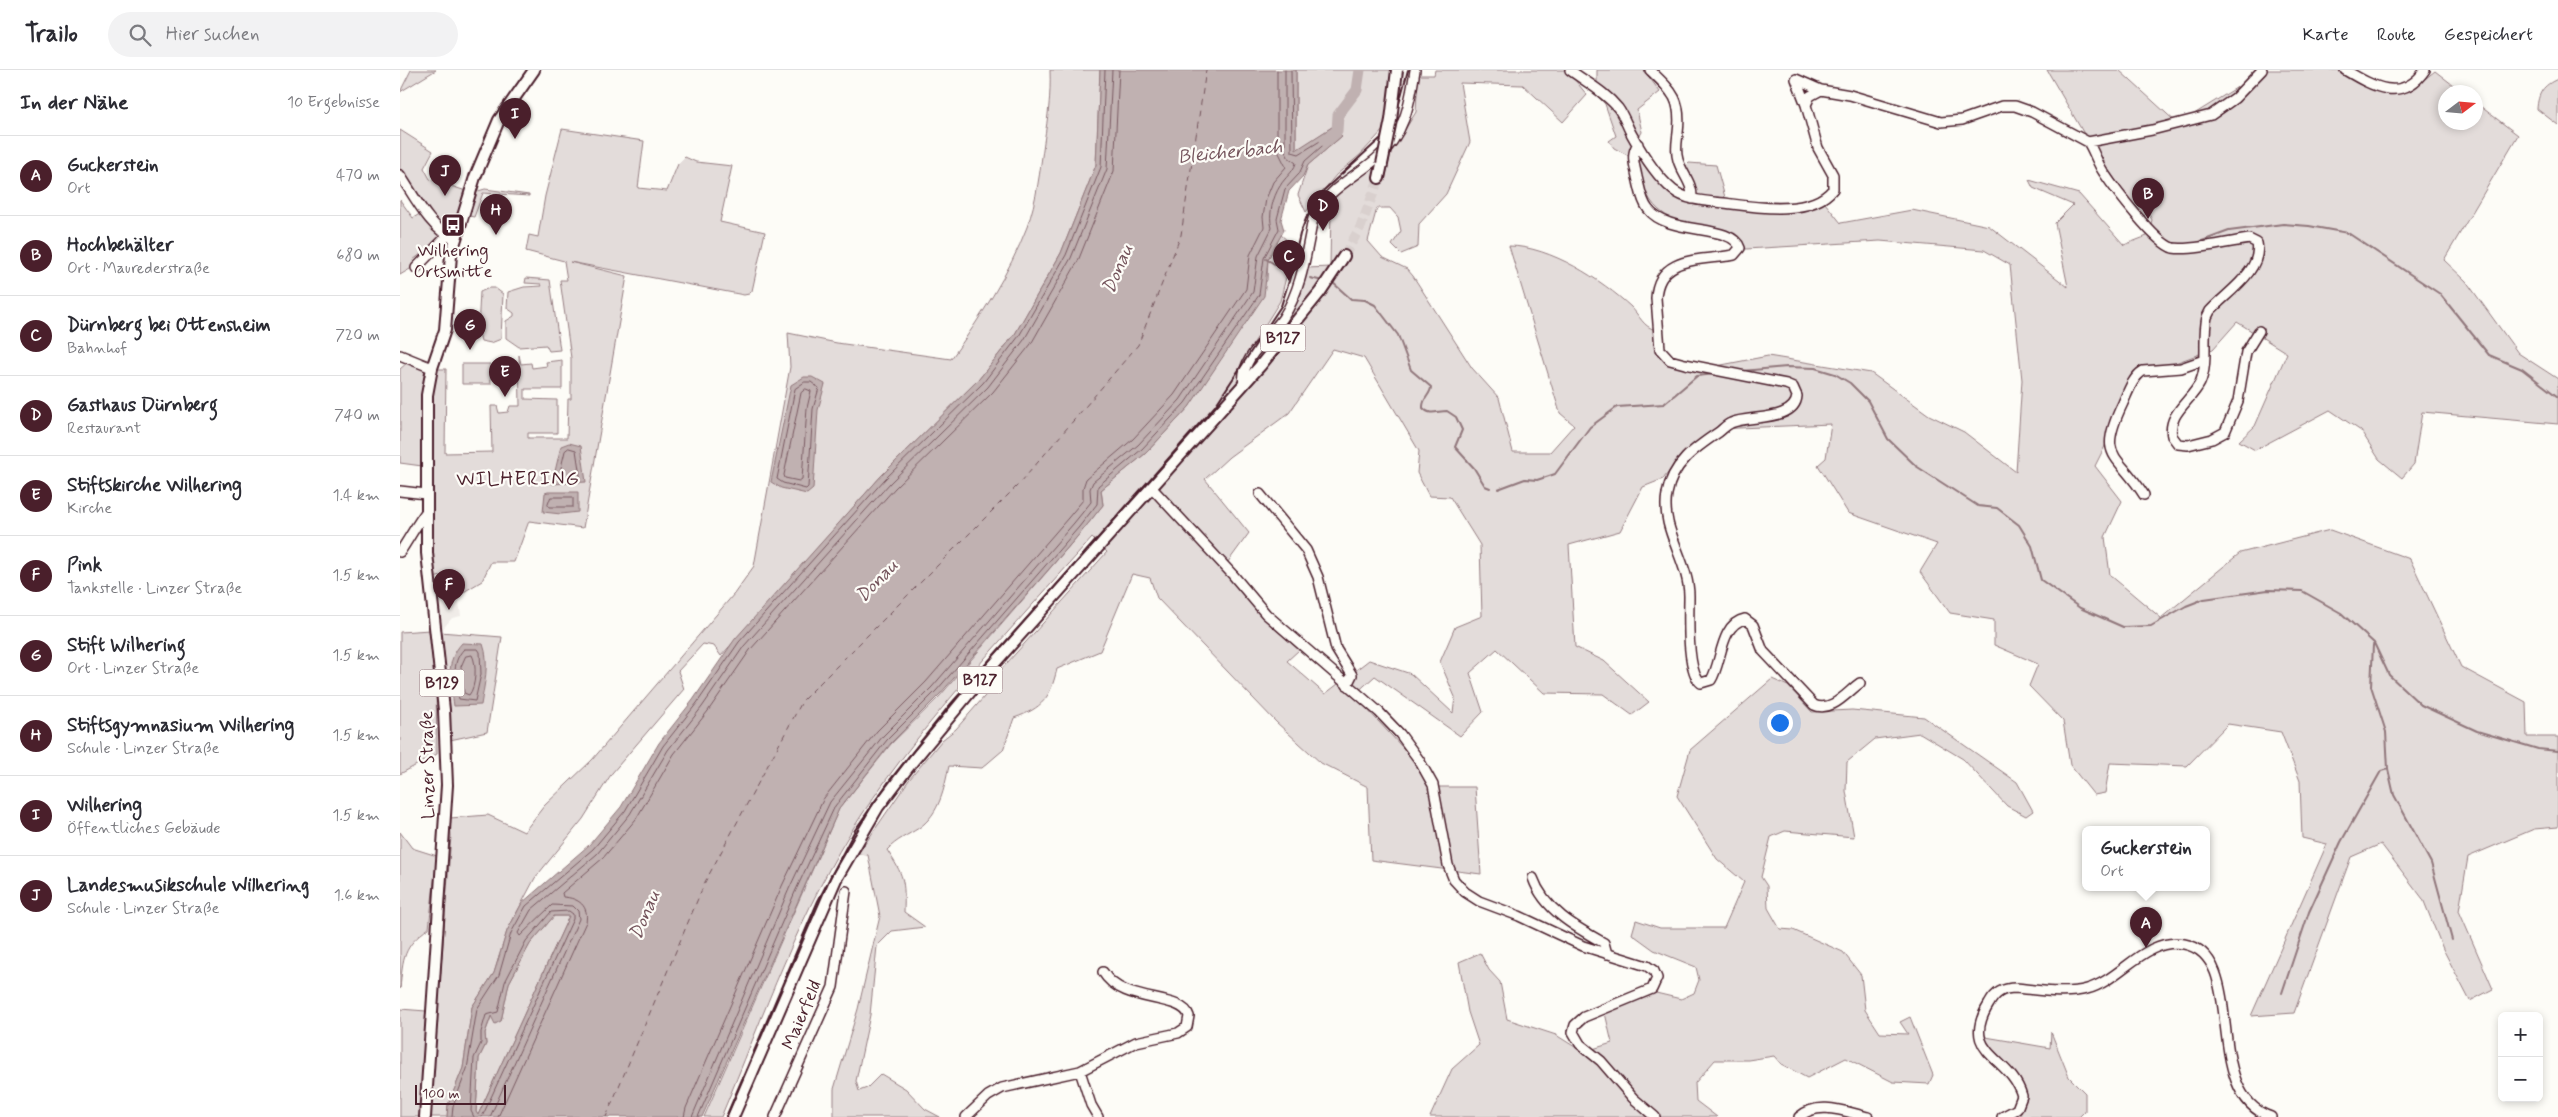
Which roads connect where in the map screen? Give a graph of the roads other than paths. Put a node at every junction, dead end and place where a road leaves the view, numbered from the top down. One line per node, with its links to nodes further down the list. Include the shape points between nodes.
1 (534, 70): 16 (main road, Linzer Straße / B129, via 510,102 492,134)
2 (1397, 70): 14 (main road, bridge, via 1391,120)
3 (1415, 70): 23 (street, via 1409,109 1398,134 1376,159 1339,185 1318,209 1299,283 1283,319 1242,373)
4 (1570, 70): 12 (street, via 1611,100)
5 (1650, 70): 15 (street, via 1671,90 1676,100 1679,120 1676,151 1684,175 1691,184)
6 (2262, 70): 11 (street, via 2235,98 2211,115)
7 (2344, 70): 8 (street, via 2374,85 2398,90 2414,83)
8 (2425, 70)
9 (1821, 90): 10 (street, via 1810,96); 10 (street, via 1796,79); 11 (street, via 1850,95 1947,123 2002,106 2015,106)
10 (1806, 105): 15 (street, via 1818,148 1833,175 1833,189 1828,195 1812,202 1779,208)
11 (2088, 142): 21 (street, via 2104,174 2165,245 2180,248 2249,239 2257,243 2254,264 2207,317)
12 (1638, 144): 15 (street, via 1672,190); 31 (street, via 1633,154 1634,162 1641,195 1650,211 1674,226 1727,235 1738,242 1740,248 1734,255 1685,261 1662,276 1656,298 1660,349 1670,360 1786,384 1798,396 1785,412 1737,421 1696,446 1684,458 1670,482 1666,502 1669,523 1688,578 1688,634 1696,679 1703,683 1711,680 1730,632 1745,619 1753,625 1768,656 1814,705 1832,705)
13 (400, 175): 16 (street, via 438,229)
14 (1378, 178)
15 (1692, 199)
16 (451, 237): 18 (street); 22 (main road, Linzer Straße / B129, via 444,330)
17 (1341, 261): 23 (main road, B127, via 1320,292)
18 (416, 268)
19 (2259, 331): 21 (street, via 2246,352 2238,401 2226,432 2212,439 2181,445 2172,436 2172,422 2199,384)
20 (400, 355): 22 (street)
21 (2204, 360): 28 (street, via 2181,368 2143,370 2122,405 2110,434 2110,448 2113,457)
22 (432, 368): 26 (main road, Linzer Straße / B129, via 426,411)
23 (1244, 384): 24 (main road, B127)
24 (1152, 488): 32 (street, via 1227,568 1260,609); 39 (main road, B127, via 949,717 864,829 825,904)
25 (400, 491): 26 (street)
26 (426, 494): 29 (main road, Linzer Straße / B129)
27 (1260, 494): 32 (street, via 1300,542 1315,570 1336,648 1351,672)
28 (2144, 495)
29 (426, 512): 30 (street, via 421,515); 38 (main road, Linzer Straße / B129, via 428,568 446,733 446,792)
30 (400, 552)
31 (1860, 682)
32 (1347, 685): 35 (street, via 1400,734 1427,774 1435,792 1448,865 1458,886 1479,901)
33 (1533, 878): 35 (street, via 1556,910 1579,930 1604,943)
34 (846, 891): 40 (street, Maierfeld, via 833,988)
35 (1607, 954): 43 (street, via 1647,966 1656,974 1656,982 1649,991 1584,1017 1575,1025 1574,1036)
36 (1103, 972): 37 (street, via 1123,991 1182,1006 1188,1012 1188,1024 1178,1033 1136,1042)
37 (1080, 1071): 41 (street, via 1002,1088 988,1096); 42 (street)
38 (425, 1117)
39 (733, 1117)
40 (775, 1117)
41 (966, 1117)
42 (1098, 1117)
43 (1655, 1117)
44 (1799, 1117): 45 (street, via 1820,1108)
45 (1868, 1117)
46 (2002, 1117): 47 (street, via 2017,1109 2022,1096 2014,1080 1978,1038 1980,1023 1996,994 2012,988 2087,989 2156,947 2182,943 2200,950 2216,969 2227,1052 2245,1096 2258,1112)
47 (2270, 1117)

